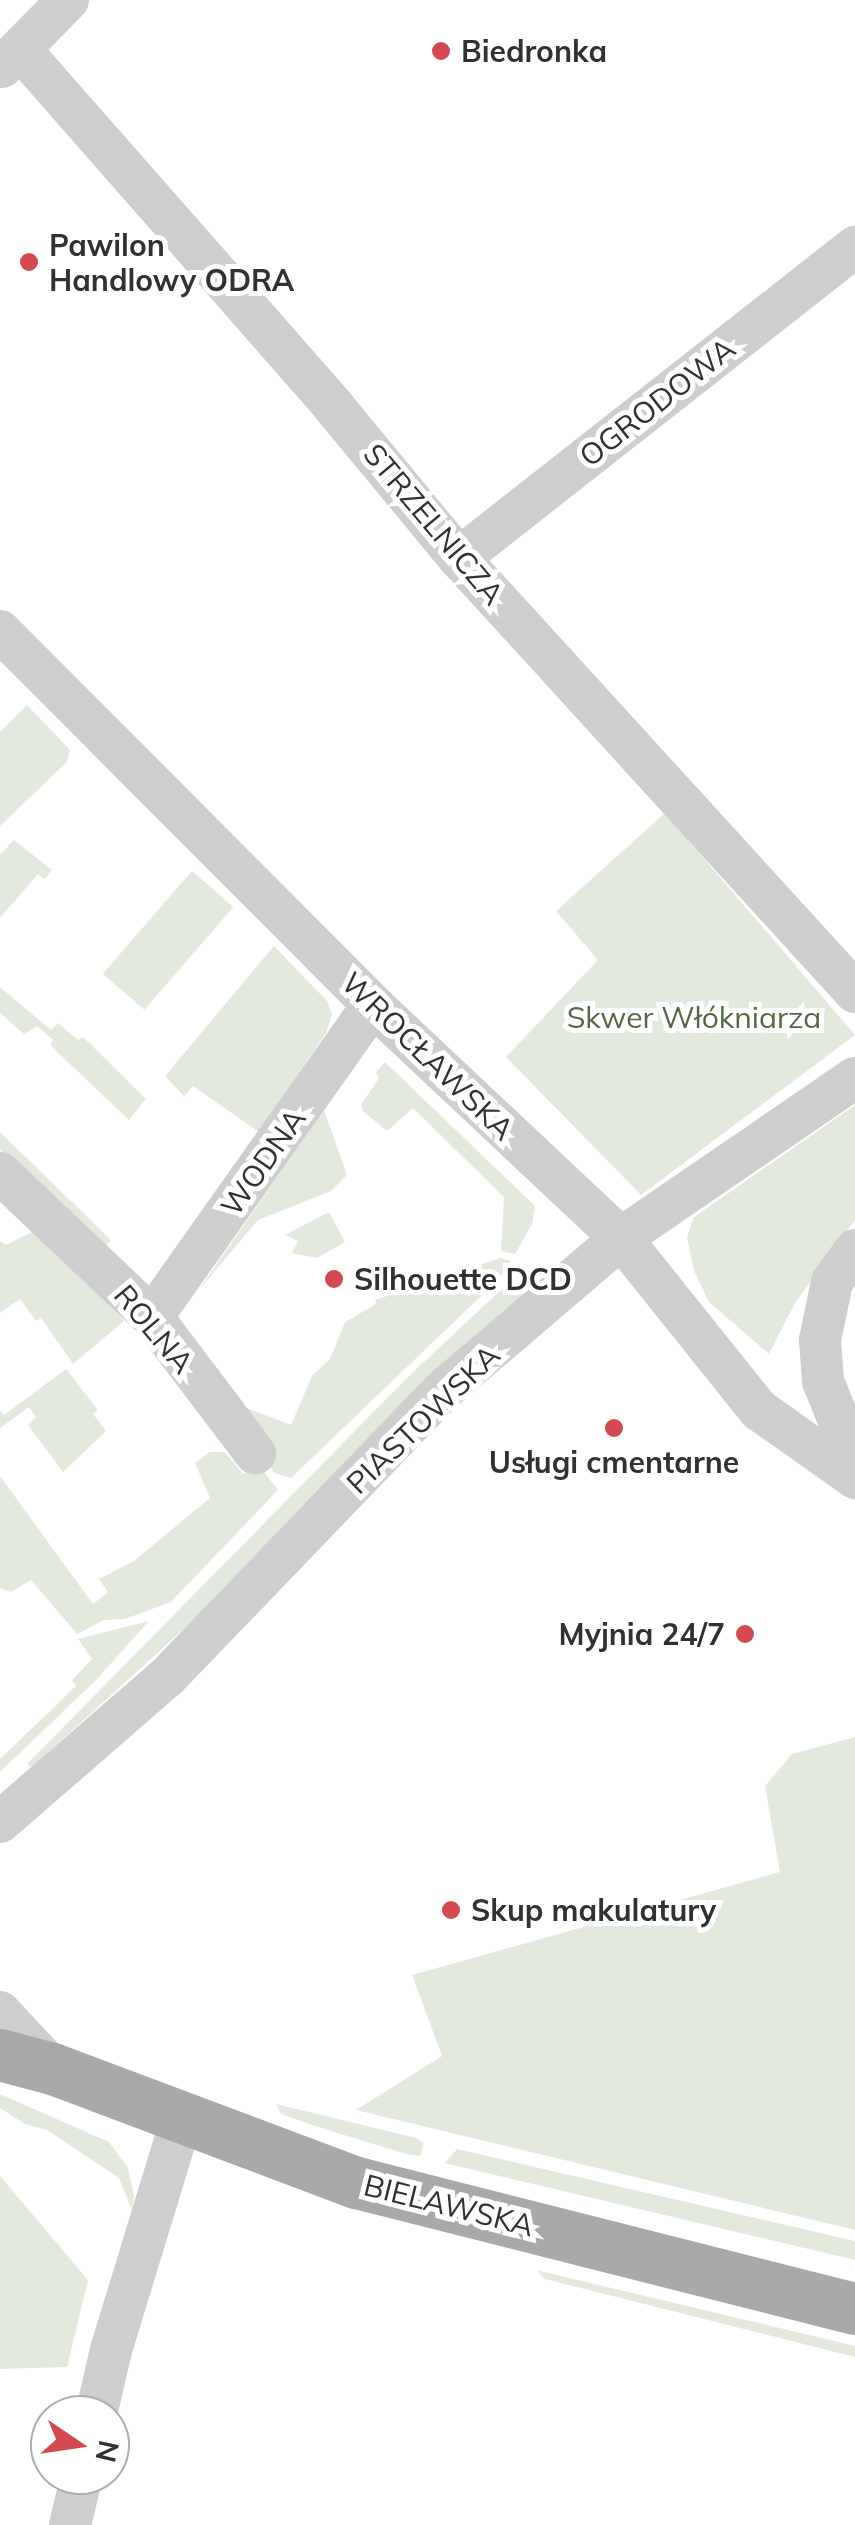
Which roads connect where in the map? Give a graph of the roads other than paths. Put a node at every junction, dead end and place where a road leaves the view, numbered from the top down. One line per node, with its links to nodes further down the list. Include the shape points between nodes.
1 (58, 3): 2 (street)
2 (10, 59): 4 (street, STRZELNICZA, via 334,407)
3 (855, 247): 4 (street, OGRODOWA)
4 (459, 558): 6 (street, STRZELNICZA)
5 (0, 632): 7 (street, WROCŁAWSKA)
6 (855, 992)
7 (378, 1010): 10 (street, WROCŁAWSKA); 12 (street, WODNA, via 360,1023)
8 (855, 1078): 10 (street, PIASTOWSKA)
9 (0, 1173): 12 (street, ROLNA)
10 (620, 1238): 15 (street, WROCŁAWSKA, via 759,1410); 16 (street, PIASTOWSKA, via 441,1392 167,1677)
11 (855, 1250): 14 (street, via 832,1282 820,1340 823,1382)
12 (152, 1317): 13 (street, ROLNA)
13 (255, 1453)
14 (855, 1461)
15 (855, 1478)
16 (8, 1811): 17 (street)
17 (0, 1844)
18 (0, 2012): 21 (street)
19 (0, 2043): 21 (main road, BIELAWSKA)
20 (0, 2055): 21 (main road, BIELAWSKA)
21 (52, 2069): 22 (main road, BIELAWSKA)
22 (182, 2118): 23 (main road, BIELAWSKA, via 357,2182); 24 (street)
23 (855, 2308)
24 (102, 2395)
25 (77, 2495): 26 (street)
26 (70, 2525)

